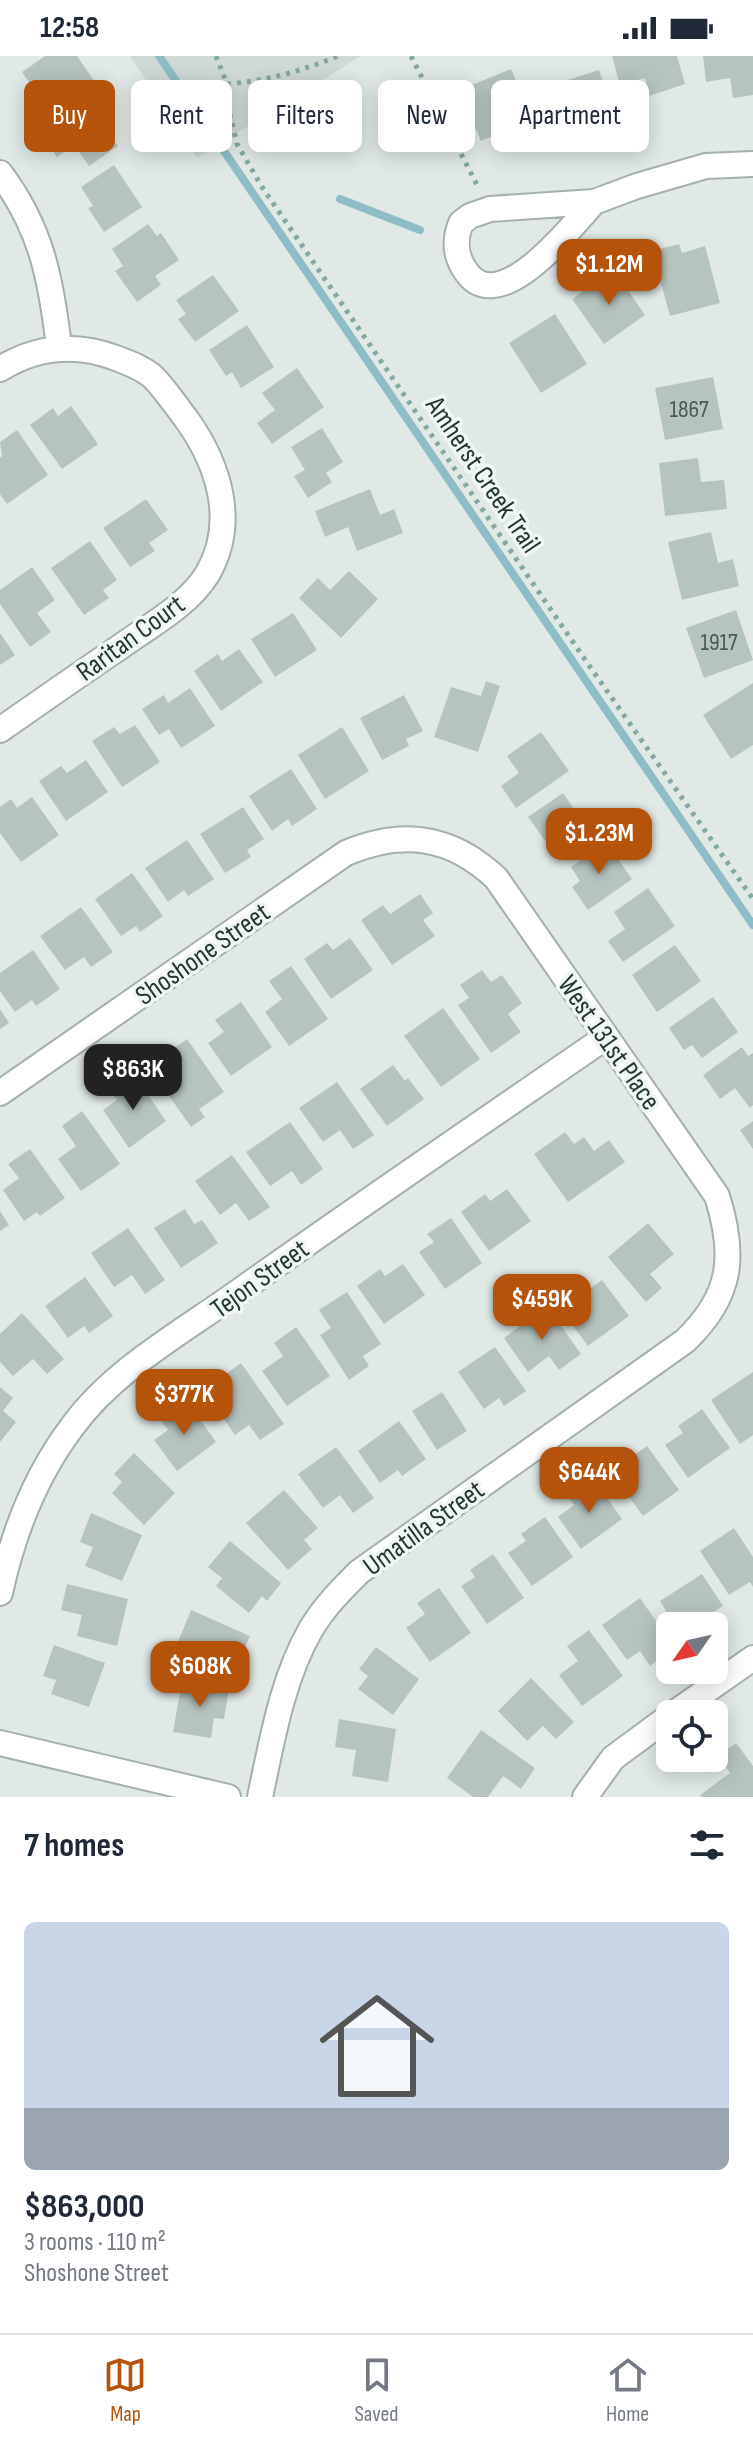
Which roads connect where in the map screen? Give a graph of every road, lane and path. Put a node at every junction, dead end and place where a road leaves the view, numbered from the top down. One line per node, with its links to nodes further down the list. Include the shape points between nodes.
1 (216, 56): 4 (path, Amherst Creek Trail)
2 (338, 56): 5 (path, via 295,72)
3 (411, 56): 10 (path)
4 (225, 80)
5 (232, 84)
6 (232, 123): 15 (path, Amherst Creek Trail, via 237,144 262,187)
7 (753, 164): 9 (street, via 706,166)
8 (0, 173): 11 (street, via 28,216 44,255)
9 (594, 202): 10 (street); 10 (street, via 549,251 510,282 495,286 468,275 456,244 461,223)
10 (490, 209)
11 (59, 347): 12 (street); 13 (street, Raritan Court, via 100,352 152,376 211,461 223,506 217,552 199,587 170,612)
12 (0, 369)
13 (0, 730)
14 (366, 845): 16 (street, West 131st Place, via 422,840 480,863 496,878); 17 (street, Shoshone Street, via 346,853)
15 (753, 899)
16 (606, 1037): 18 (street, West 131st Place, via 708,1181 727,1228 728,1261 720,1295); 19 (street, Tejon Street, via 306,1244 131,1369 91,1404 35,1487 8,1556)
17 (0, 1093)
18 (690, 1336): 25 (street, Umatilla Street, via 342,1589 311,1630 296,1662)
19 (0, 1593)
20 (753, 1658): 21 (street)
21 (693, 1700)
22 (656, 1727): 26 (street, via 613,1758)
23 (0, 1743): 24 (street)
24 (228, 1797)
25 (260, 1797)
26 (585, 1797)

